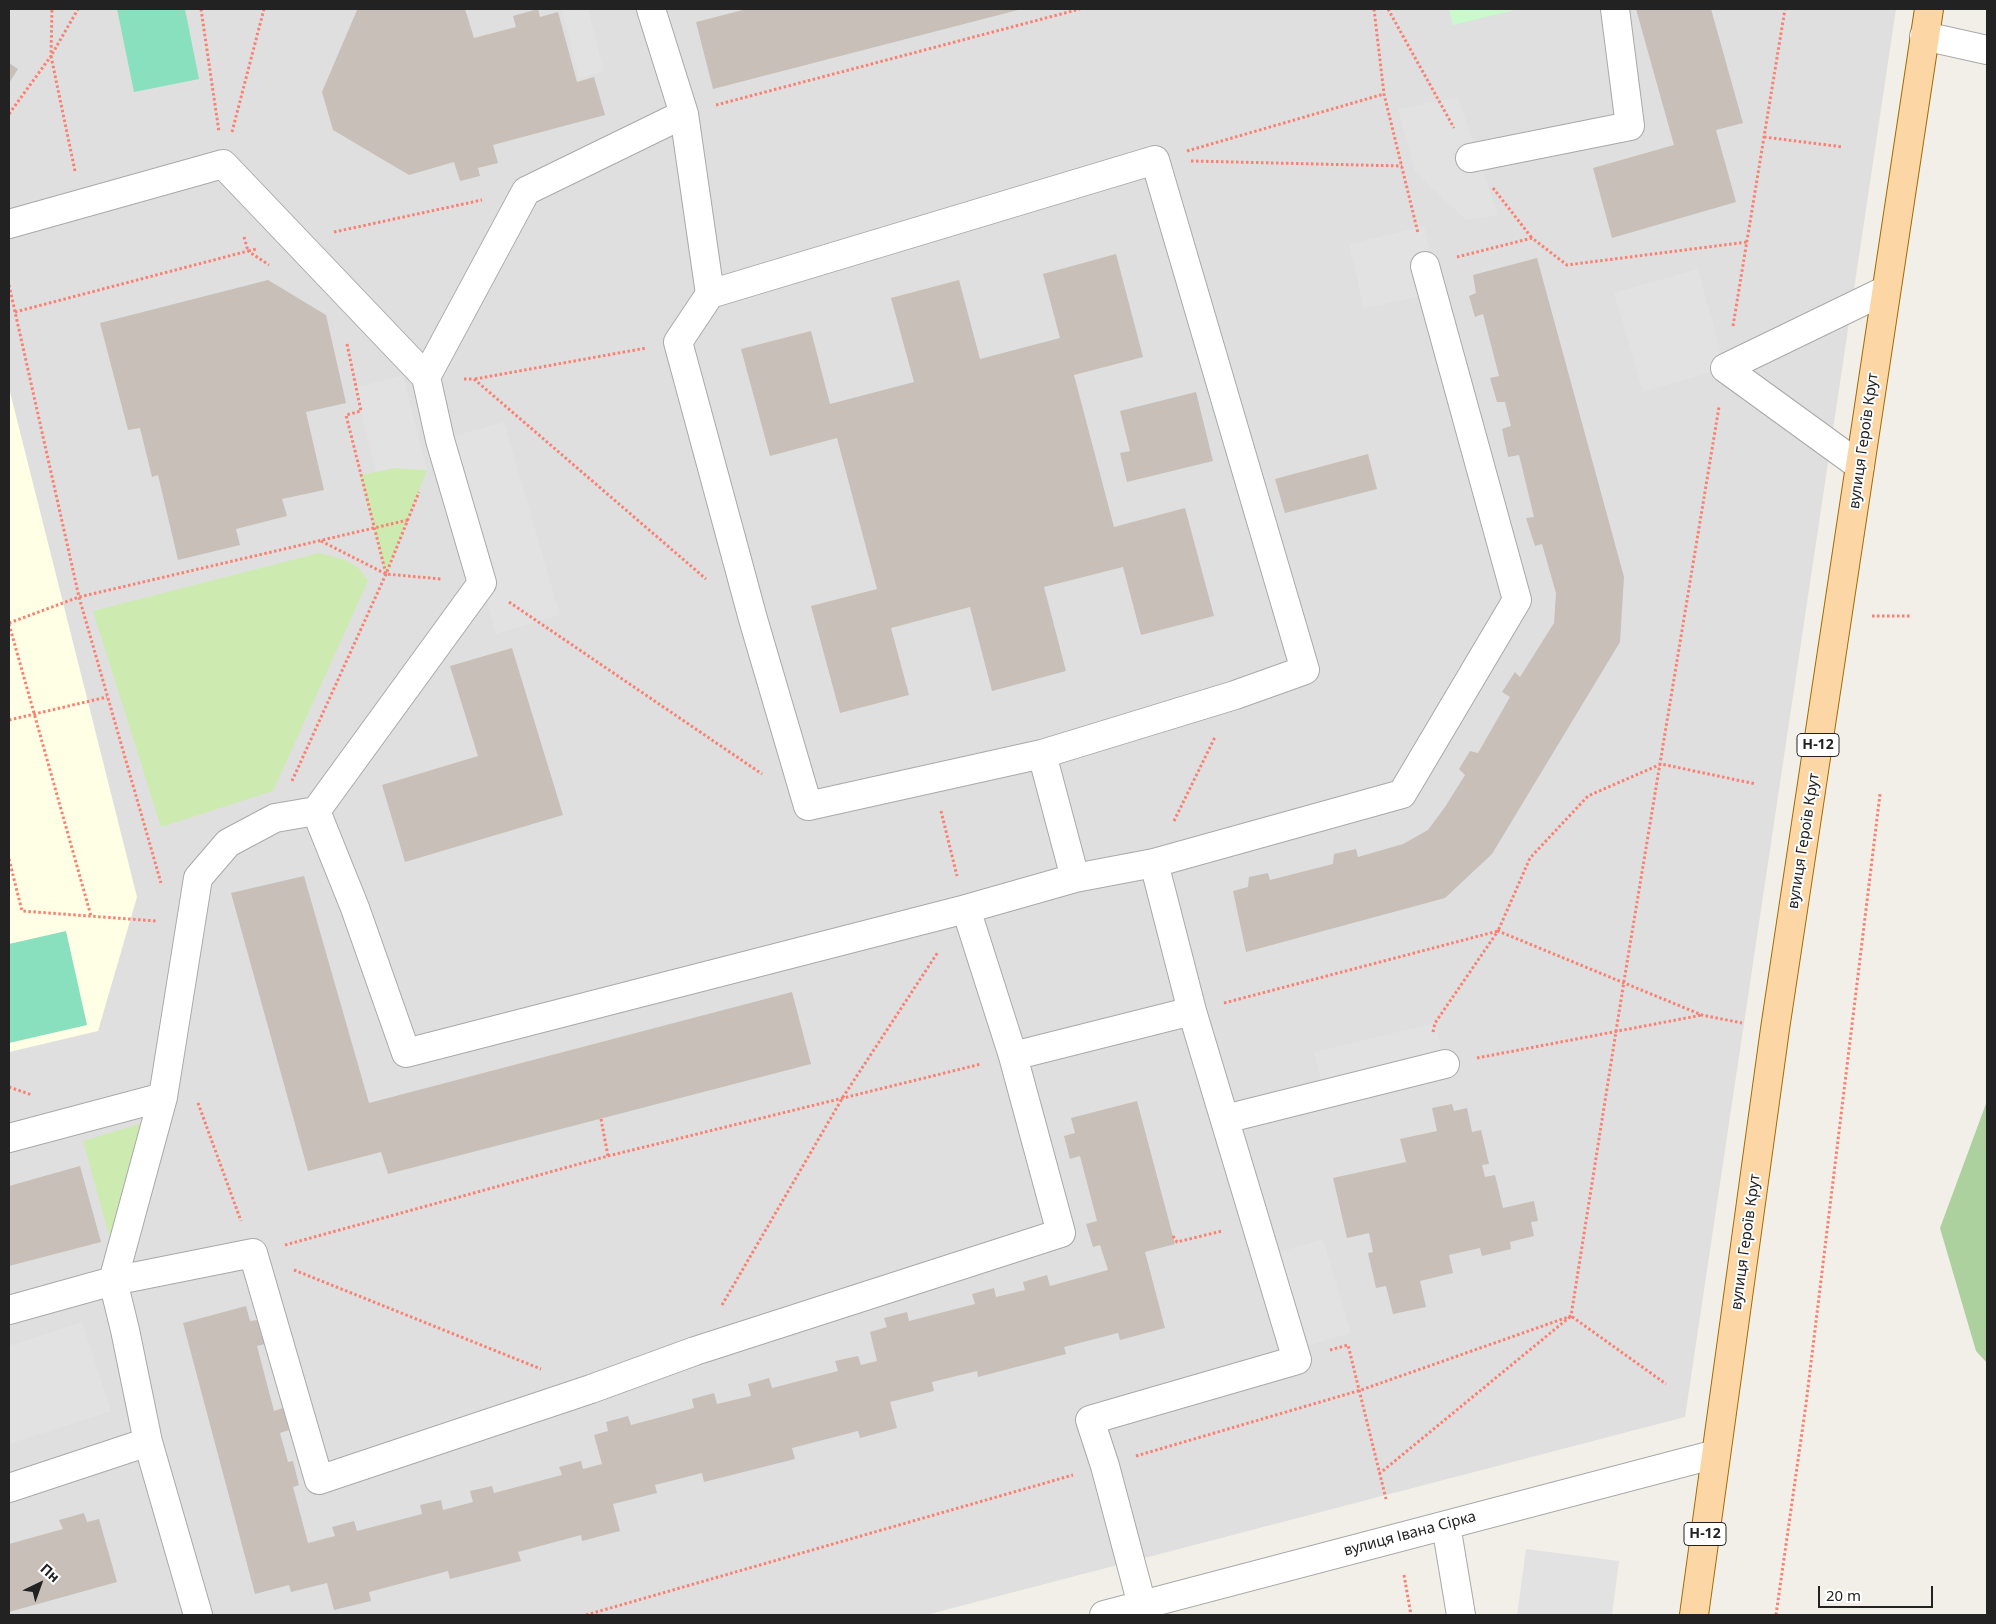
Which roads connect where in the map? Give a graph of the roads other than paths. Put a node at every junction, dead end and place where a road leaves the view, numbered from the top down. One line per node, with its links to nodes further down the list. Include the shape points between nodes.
1 (651, 9): 6 (street)
2 (1615, 9): 7 (street, via 1630,126)
3 (1928, 9): 4 (main road, вулиця Героїв Крут / Н-12)
4 (1924, 36): 5 (street); 10 (main road, вулиця Героїв Крут / Н-12)
5 (1987, 50)
6 (684, 114): 11 (street); 12 (street, via 526,191)
7 (1470, 158)
8 (9, 224): 12 (street, via 223,164)
9 (1425, 266): 16 (street, via 1517,600 1402,794)
10 (1886, 290): 13 (main road, вулиця Героїв Крут / Н-12); 13 (street, via 1726,368)
11 (710, 294): 14 (street, via 678,342 753,619 808,806); 14 (street, via 1155,160 1305,670 1235,696)
12 (426, 377): 15 (street, via 440,440 482,584)
13 (1860, 466): 28 (main road, вулиця Героїв Крут / Н-12, via 1775,1029)
14 (1042, 754): 17 (street)
15 (316, 811): 18 (street, via 355,908 406,1053); 22 (street, via 275,818 228,843 198,878)
16 (1154, 863): 17 (street); 19 (street)
17 (1075, 878): 18 (street)
18 (966, 909): 20 (street)
19 (1192, 1011): 20 (street); 23 (street)
20 (1013, 1056): 25 (street, via 1061,1233 696,1351 319,1480 252,1253)
21 (1434, 1066): 23 (street)
22 (163, 1097): 24 (street); 25 (street)
23 (1224, 1119): 31 (street, via 1297,1360 1090,1420)
24 (9, 1138)
25 (113, 1281): 26 (street); 27 (street)
26 (9, 1310)
27 (148, 1442): 29 (street); 32 (street)
28 (1716, 1454): 30 (street, вулиця Івана Сірка); 35 (main road, вулиця Героїв Крут / Н-12)
29 (9, 1488)
30 (1446, 1525): 31 (street, вулиця Івана Сірка); 34 (street)
31 (1142, 1605): 33 (street, вулиця Івана Сірка)
32 (198, 1615)
33 (1104, 1615)
34 (1461, 1615)
35 (1694, 1615)

